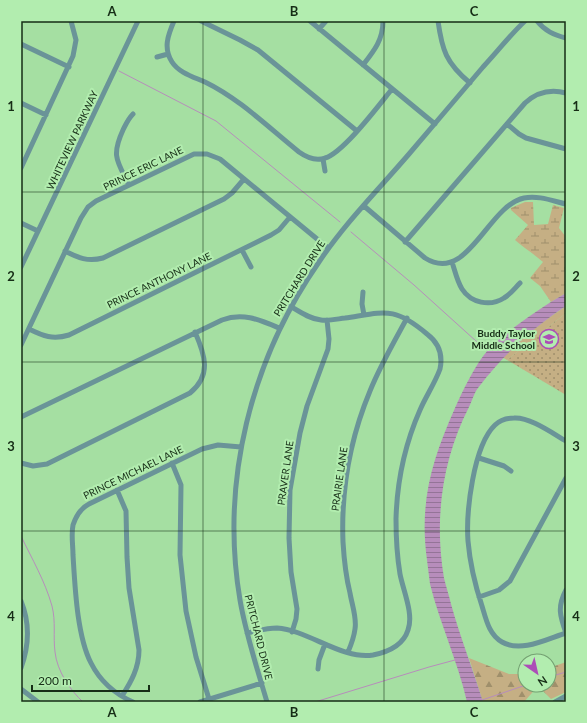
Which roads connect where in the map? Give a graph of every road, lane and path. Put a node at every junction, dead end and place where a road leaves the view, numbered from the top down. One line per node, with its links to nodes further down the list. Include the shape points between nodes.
1 (71, 21): 17 (street, via 76,46)
2 (138, 21): 37 (street, WHITEVIEW PARKWAY)
3 (174, 21): 14 (street, via 167,39)
4 (201, 21): 26 (street, via 258,50)
5 (310, 21): 11 (street)
6 (326, 21): 11 (street)
7 (383, 21): 16 (street, via 379,43)
8 (438, 21): 18 (street, via 446,56)
9 (525, 21): 18 (street, PRITCHARD DRIVE)
10 (538, 21): 12 (street, via 550,32)
11 (320, 29): 16 (street)
12 (566, 38)
13 (21, 44): 17 (street)
14 (168, 54): 15 (street); 28 (street, via 178,69 229,95 298,152 308,158)
15 (157, 57)
16 (363, 65): 19 (street)
17 (69, 67): 23 (street)
18 (470, 83): 24 (street, PRITCHARD DRIVE)
19 (392, 89): 24 (street); 26 (street)
20 (566, 93): 25 (street, via 550,91 534,96)
21 (21, 103): 23 (street)
22 (133, 114): 32 (street, via 126,122 116,150 118,163)
23 (46, 115): 29 (street)
24 (434, 124): 34 (street, PRITCHARD DRIVE)
25 (507, 124): 27 (street, via 526,138); 38 (street)
26 (357, 131): 28 (street, via 339,151)
27 (566, 149)
28 (323, 159): 30 (street)
29 (22, 164)
30 (325, 170)
31 (244, 180): 32 (street, PRINCE ERIC LANE, via 218,158 200,153 186,157); 35 (street, PRINCE ERIC LANE); 41 (street, via 226,197 103,258 87,260)
32 (129, 185): 41 (street, PRINCE ERIC LANE, via 88,207)
33 (566, 204): 42 (street, via 534,197 513,202 499,214 465,254)
34 (364, 206): 38 (street); 39 (street, PRITCHARD DRIVE)
35 (290, 217): 39 (street, PRINCE ERIC LANE); 40 (street, PRINCE ANTHONY LANE, via 274,233)
36 (21, 223): 37 (street)
37 (38, 231): 43 (street, WHITEVIEW PARKWAY)
38 (405, 242): 42 (street, via 431,262)
39 (328, 248): 47 (street, PRITCHARD DRIVE)
40 (242, 250): 44 (street); 52 (street, PRINCE ANTHONY LANE, via 69,335 48,338)
41 (65, 251): 52 (street, PRINCE ERIC LANE)
42 (452, 262): 45 (street, via 463,291 479,302 499,301)
43 (21, 267)
44 (251, 267)
45 (520, 283)
46 (362, 292): 48 (street)
47 (290, 306): 50 (street, via 315,319); 51 (street, PRITCHARD DRIVE)
48 (364, 315): 49 (street, via 384,312); 50 (street)
49 (407, 318): 71 (street, PRAIRIE LANE, via 368,395 348,464 343,545 356,626); 71 (street, via 435,342 441,360 439,372 415,423 399,488 396,518 397,549 410,626 404,640 389,651 364,656)
50 (327, 320): 67 (street, PRAVER LANE, via 328,349 302,426 290,490 289,538 297,609)
51 (279, 328): 53 (street, via 256,318 238,316); 57 (street, PRITCHARD DRIVE, via 254,394)
52 (28, 329): 54 (street, PRINCE ERIC LANE)
53 (195, 332): 55 (street); 59 (street, via 203,351 204,364 200,381 190,394 47,464 33,466)
54 (21, 345)
55 (21, 418)
56 (566, 441): 58 (street, via 527,420 511,418 499,422 490,431)
57 (241, 447): 60 (street, PRINCE MICHAEL LANE, via 212,445); 68 (street, PRITCHARD DRIVE, via 234,506 235,550)
58 (479, 458): 61 (street); 65 (street, via 470,492 468,530 471,564)
59 (21, 463)
60 (172, 463): 63 (street, PRINCE MICHAEL LANE); 78 (street, via 181,485 180,555 186,611)
61 (511, 471)
62 (566, 478): 65 (street, via 510,581 499,590)
63 (117, 490): 76 (street, via 126,511 129,580 139,654 134,675); 76 (street, PRINCE MICHAEL LANE, via 83,508 76,516 72,532 76,593 84,647 98,675)
64 (566, 590): 69 (street, via 560,608)
65 (479, 596): 69 (street, via 492,632 504,643 524,646)
66 (21, 602): 72 (street, via 26,617 28,638)
67 (292, 632): 68 (street, via 272,628); 70 (street)
68 (247, 633): 74 (street, PRITCHARD DRIVE)
69 (566, 633)
70 (325, 644): 71 (street); 73 (street)
71 (348, 652)
72 (21, 668)
73 (318, 669)
74 (262, 683): 78 (street); 82 (street, PRITCHARD DRIVE)
75 (21, 689): 79 (street)
76 (122, 696): 80 (street, PRINCE MICHAEL LANE)
77 (566, 696): 83 (street)
78 (209, 699): 81 (street)
79 (38, 702)
80 (133, 702)
81 (200, 702)
82 (268, 702)
83 (555, 702)

